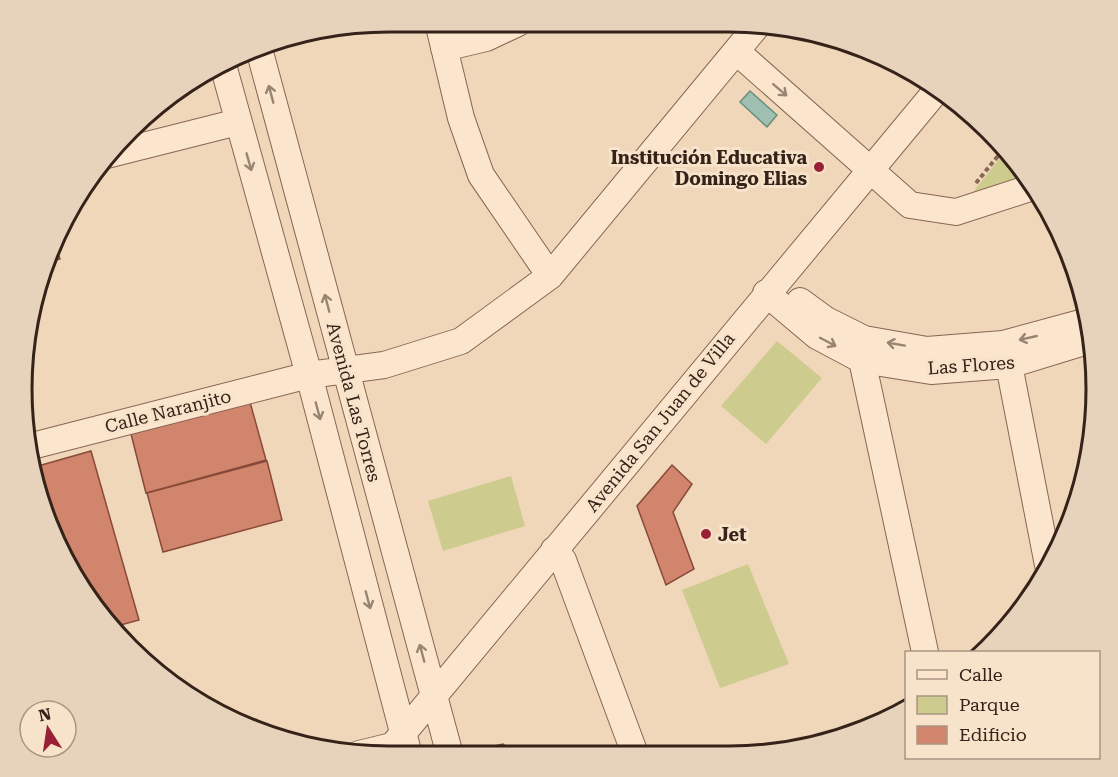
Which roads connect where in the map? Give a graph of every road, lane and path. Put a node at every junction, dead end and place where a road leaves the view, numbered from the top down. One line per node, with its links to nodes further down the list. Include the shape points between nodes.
1 (440, 32): 4 (street)
2 (499, 32): 4 (street)
3 (752, 32): 5 (street, Calle Naranjito)
4 (444, 48): 16 (street, via 461,118 481,175)
5 (736, 51): 13 (street, one-way to 13); 16 (street, Calle Naranjito)
6 (261, 55): 22 (street, Avenida Las Torres, one-way to 6)
7 (225, 71): 10 (street, Avenida Las Torres)
8 (933, 95): 13 (street, Avenida San Juan de Villa)
9 (943, 102): 13 (street, Avenida San Juan de Villa)
10 (238, 122): 11 (street); 23 (street, Avenida Las Torres, one-way to 23)
11 (122, 151)
12 (999, 154): 15 (path)
13 (876, 173): 15 (street, via 910,205); 17 (street, Avenida San Juan de Villa)
14 (1026, 189): 15 (street)
15 (953, 212)
16 (550, 276): 22 (street, Calle Naranjito, via 461,341 384,365)
17 (776, 292): 20 (street, Las Flores, via 817,336); 26 (street, Avenida San Juan de Villa)
18 (1081, 323): 20 (street, Las Flores, one-way to 20, via 1003,344)
19 (1083, 342): 21 (street, Las Flores)
20 (863, 350): 21 (street, Las Flores, via 931,371); 27 (street)
21 (1009, 365): 25 (street)
22 (345, 370): 23 (street, Calle Naranjito); 28 (street, Avenida Las Torres, one-way to 22)
23 (309, 375): 24 (street, Calle Naranjito); 29 (street, Avenida Las Torres, one-way to 29)
24 (36, 445)
25 (1046, 554)
26 (559, 555): 28 (street, Avenida San Juan de Villa); 32 (street)
27 (925, 651)
28 (435, 703): 30 (street, Avenida San Juan de Villa); 31 (street, Avenida Las Torres)
29 (399, 746)
30 (401, 746)
31 (447, 746)
32 (631, 746)

